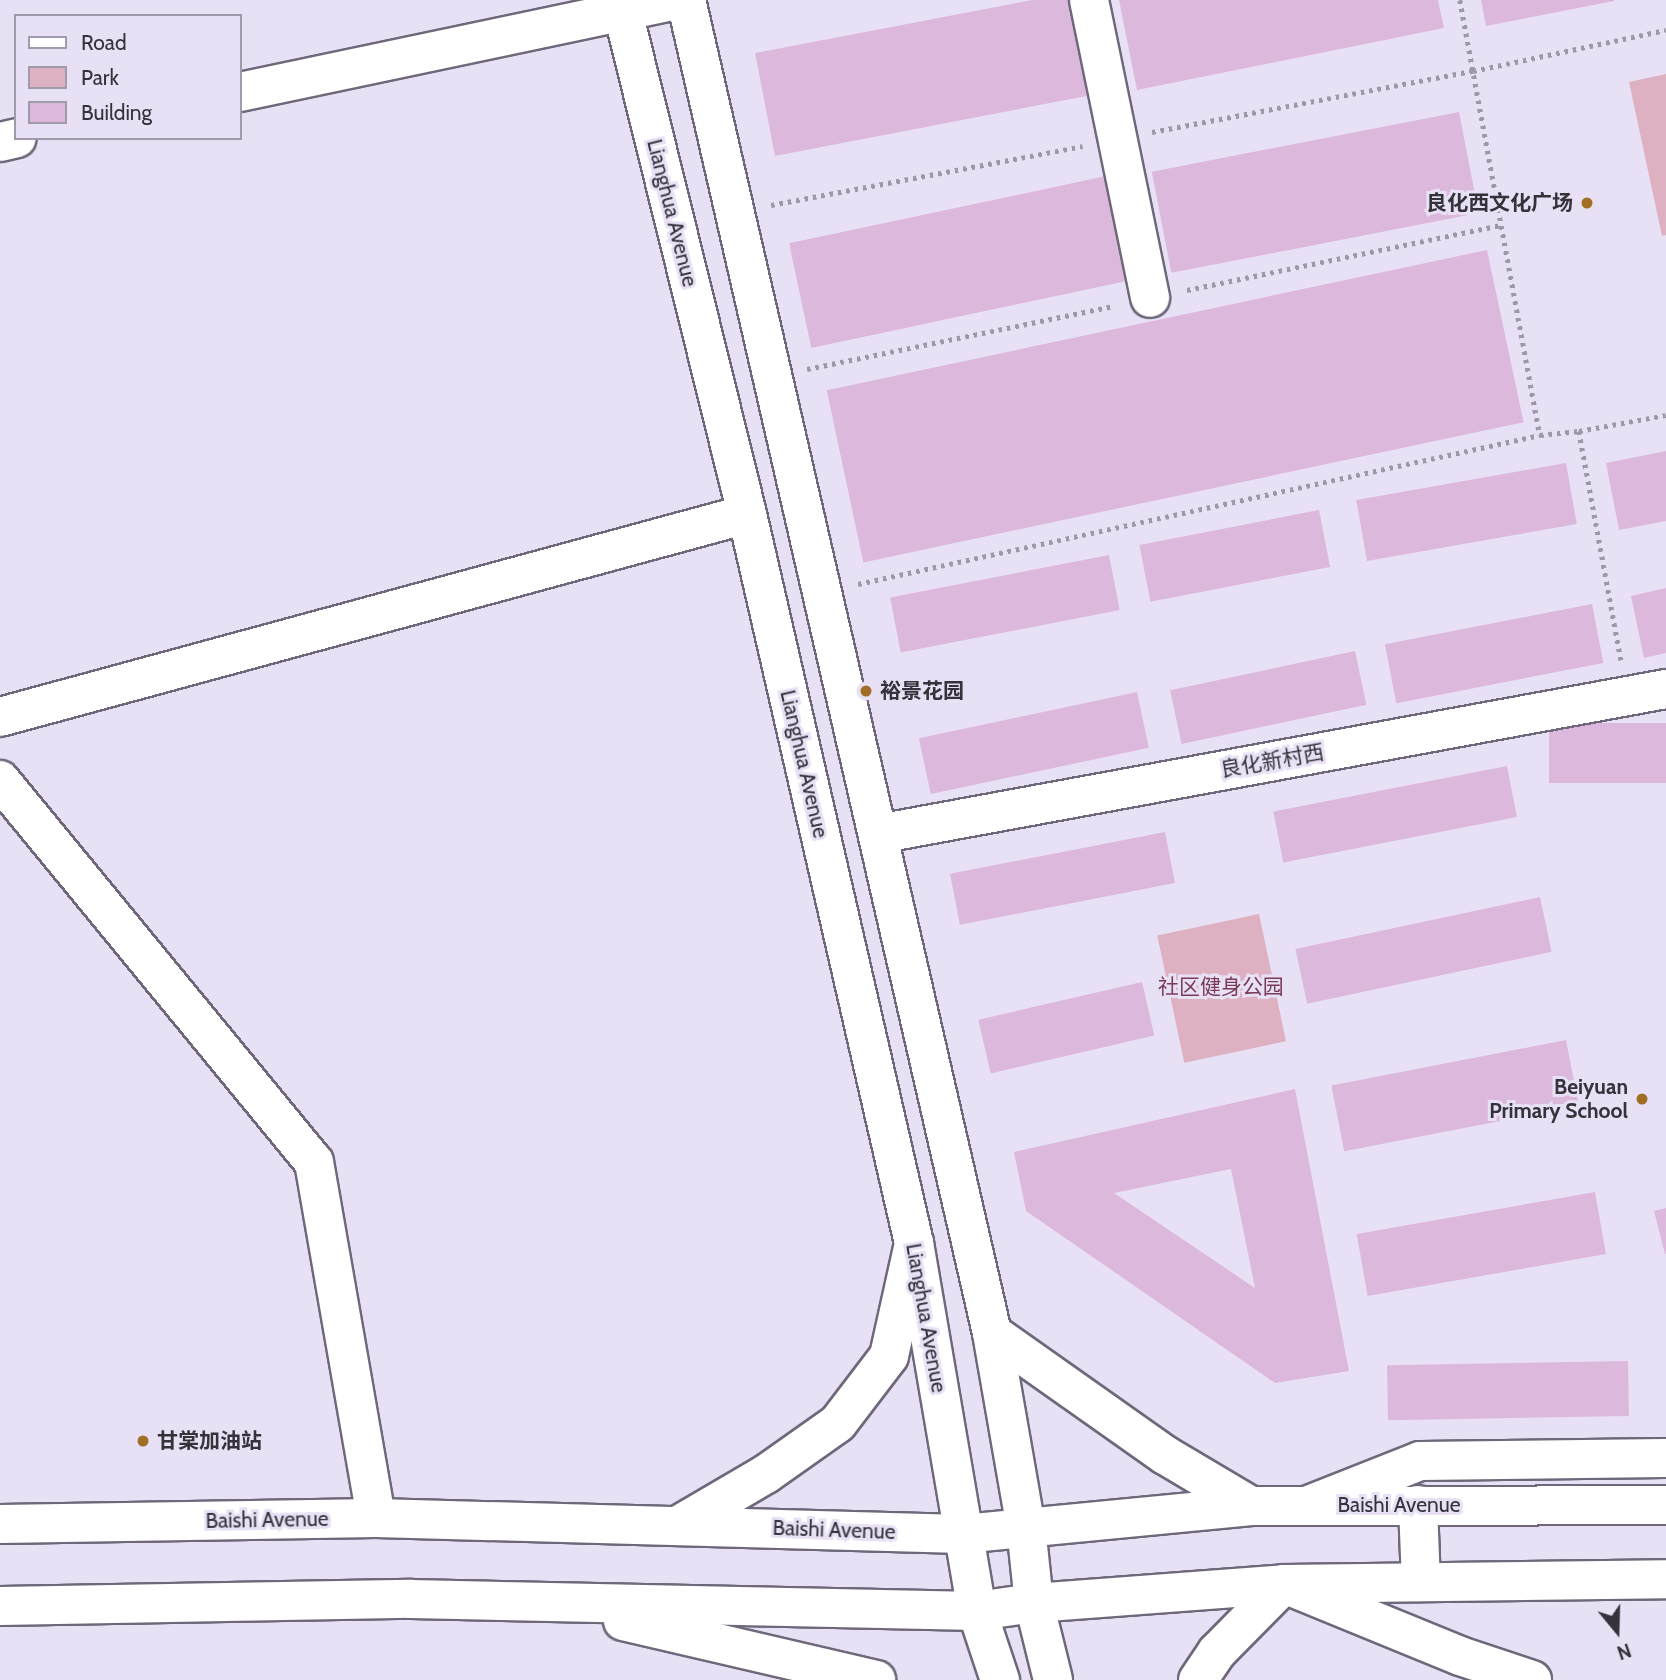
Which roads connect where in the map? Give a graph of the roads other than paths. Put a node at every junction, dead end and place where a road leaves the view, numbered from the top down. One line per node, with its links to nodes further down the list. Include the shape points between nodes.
1 (675, 0): 4 (street)
2 (686, 0): 11 (street)
3 (1088, 0): 6 (street)
4 (621, 7): 5 (street); 7 (street, Lianghua Avenue)
5 (242, 92)
6 (1150, 298)
7 (747, 514): 9 (street); 12 (street, Lianghua Avenue)
8 (1666, 689): 11 (street, 良化新村西)
9 (0, 717)
10 (0, 780): 19 (street, via 314,1162)
11 (878, 834): 13 (street)
12 (914, 1243): 21 (street, via 889,1356 838,1423 766,1474); 23 (street, Lianghua Avenue)
13 (992, 1333): 17 (street, via 1164,1455); 22 (street)
14 (1666, 1458): 18 (street, via 1420,1461)
15 (1418, 1505): 16 (street, Baishi Avenue); 18 (street, Baishi Avenue); 25 (street)
16 (1666, 1505)
17 (1251, 1506): 18 (street, Baishi Avenue); 22 (street, Baishi Avenue)
18 (1307, 1506)
19 (376, 1518): 20 (street, Baishi Avenue); 21 (street, Baishi Avenue)
20 (0, 1524)
21 (679, 1525): 23 (street, Baishi Avenue)
22 (1026, 1527): 23 (street, Baishi Avenue); 28 (street)
23 (962, 1534): 30 (street, Lianghua Avenue)
24 (1666, 1579): 25 (street)
25 (1421, 1582): 26 (street)
26 (1284, 1584): 28 (street); 34 (street, via 1217,1653); 35 (street, via 1460,1656)
27 (546, 1603): 29 (street, via 411,1599); 30 (street); 31 (street)
28 (1034, 1603): 30 (street); 33 (street)
29 (0, 1606)
30 (977, 1611): 32 (street, Lianghua Avenue)
31 (876, 1680)
32 (1000, 1680)
33 (1053, 1680)
34 (1198, 1680)
35 (1532, 1680)

